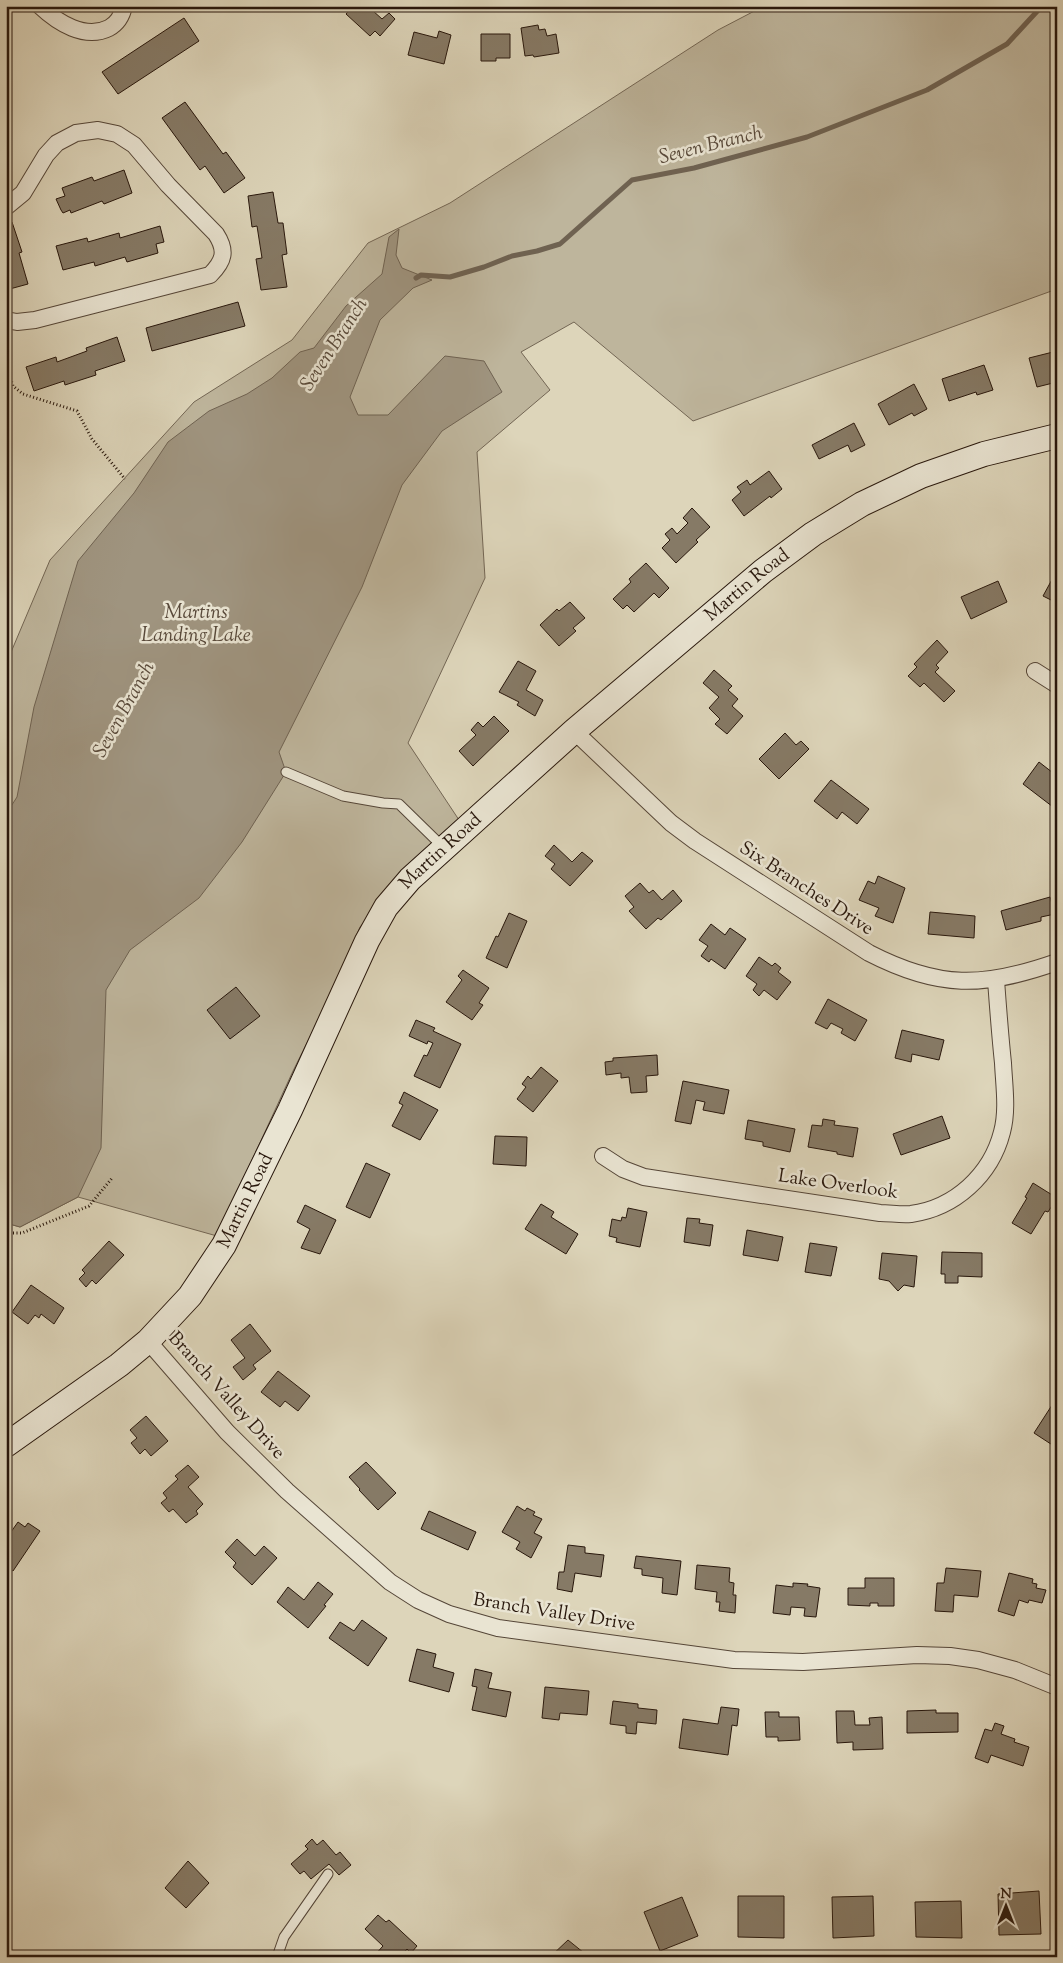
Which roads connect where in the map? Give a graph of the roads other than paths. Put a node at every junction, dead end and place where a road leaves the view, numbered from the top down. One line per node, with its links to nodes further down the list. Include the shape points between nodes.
1 (40, 6): 2 (street, via 66,26 100,32 116,24)
2 (124, 6)
3 (6, 207): 4 (street, via 23,193 46,155 57,144 76,132 98,130 117,134 134,144 216,234 222,244 223,256 210,275 35,320)
4 (6, 320)
5 (1057, 436): 8 (street, Martin Road, via 984,454 921,476 862,504 813,534 763,571)
6 (1035, 671): 7 (street)
7 (1057, 685)
8 (574, 731): 10 (street, Martin Road); 12 (street, Six Branches Drive, via 671,823 869,953 898,968 930,977)
9 (286, 772): 10 (lane, via 343,796 399,804)
10 (444, 849): 14 (street, Martin Road, via 410,879 386,907 224,1245 190,1296)
11 (1057, 962): 12 (street, Six Branches Drive)
12 (996, 980): 13 (street, Lake Overlook, via 1005,1097 1002,1131 993,1156 980,1176 962,1193 939,1206 910,1214 880,1213 644,1176 623,1169)
13 (602, 1156)
14 (148, 1341): 15 (street, Martin Road); 16 (street, Branch Valley Drive, via 228,1432 287,1491 390,1582 449,1614 498,1628 734,1660 803,1662 950,1656 1015,1670)
15 (6, 1445)
16 (1057, 1687)
17 (328, 1874): 18 (lane, via 284,1937)
18 (277, 1957)

